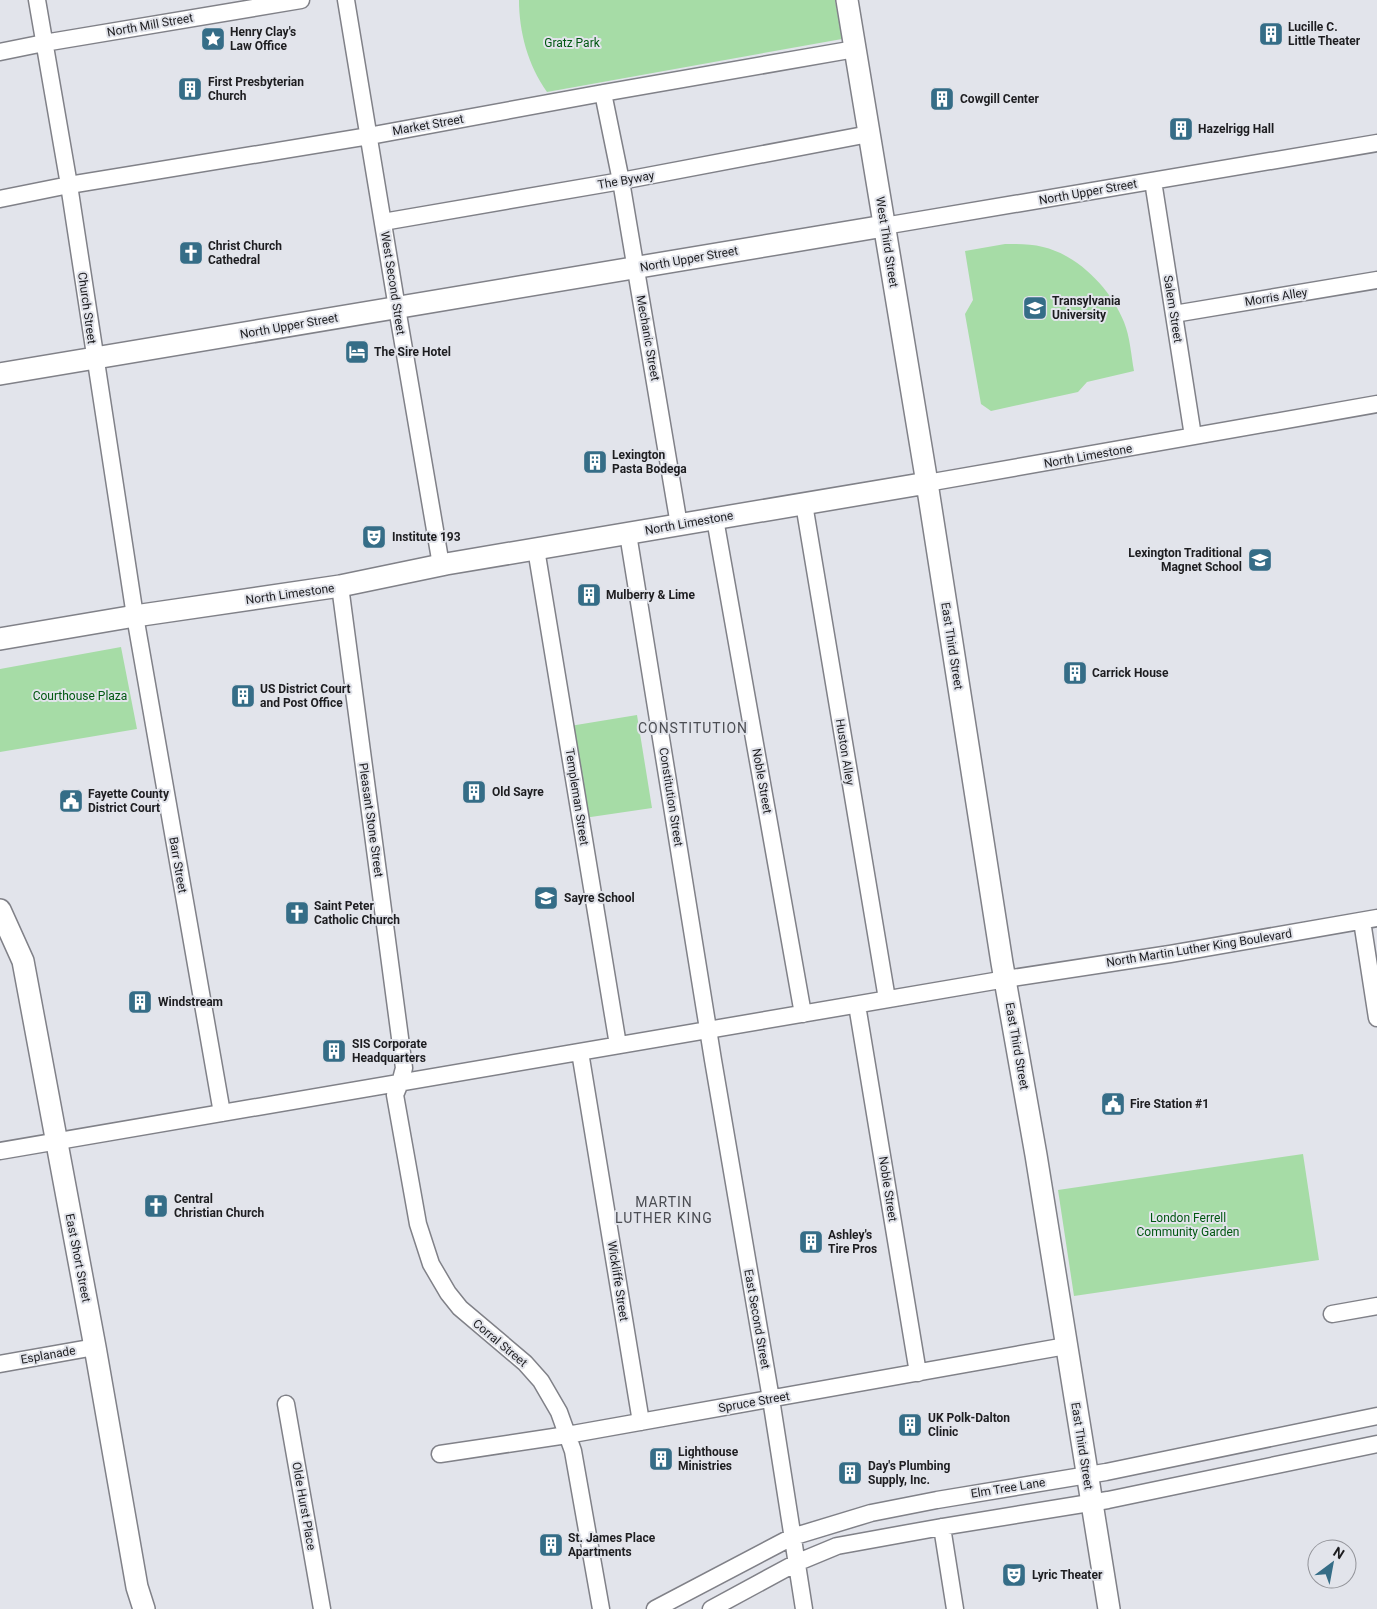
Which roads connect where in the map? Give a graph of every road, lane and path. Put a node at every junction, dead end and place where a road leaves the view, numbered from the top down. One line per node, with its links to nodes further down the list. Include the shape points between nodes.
1 (37, 0): 5 (street, Church Street)
2 (301, 0): 5 (street, North Mill Street)
3 (346, 0): 10 (street, West Second Street)
4 (847, 0): 6 (main road, West Third Street)
5 (44, 43): 7 (street, North Mill Street); 14 (street, Church Street)
6 (855, 49): 8 (street, Market Street); 9 (main road, West Third Street)
7 (0, 52)
8 (603, 93): 10 (street, Market Street); 12 (street, Mechanic Street)
9 (869, 134): 12 (street, The Byway); 17 (main road, West Third Street)
10 (369, 136): 14 (street, Market Street); 16 (street, West Second Street)
11 (1377, 143): 13 (street, North Upper Street)
12 (621, 181): 16 (street, The Byway); 18 (street, Mechanic Street)
13 (1153, 181): 17 (street, North Upper Street); 21 (street, Salem Street)
14 (69, 185): 15 (street, Market Street); 22 (street, Church Street)
15 (0, 199)
16 (383, 222): 20 (street, West Second Street)
17 (884, 226): 18 (main road, North Upper Street); 26 (main road, West Third Street)
18 (636, 268): 20 (main road, North Upper Street); 29 (street, Mechanic Street)
19 (1377, 280): 21 (street, Morris Alley)
20 (397, 308): 22 (main road, North Upper Street); 32 (street, West Second Street)
21 (1174, 314): 25 (street, Salem Street)
22 (95, 358): 23 (main road, North Upper Street); 34 (street, Church Street)
23 (0, 374)
24 (1377, 404): 25 (street, North Limestone)
25 (1193, 436): 26 (street, North Limestone)
26 (927, 483): 27 (main road, North Limestone); 38 (main road, East Third Street, via 999,944)
27 (804, 504): 28 (main road, North Limestone); 39 (street, Huston Alley)
28 (715, 519): 29 (main road, North Limestone); 41 (street, Noble Street)
29 (679, 525): 30 (main road, North Limestone)
30 (628, 534): 31 (main road, North Limestone); 43 (street, Constitution Street)
31 (536, 549): 32 (main road, North Limestone); 44 (street, Templeman Street)
32 (442, 565): 33 (main road, North Limestone)
33 (340, 586): 34 (main road, North Limestone); 46 (street, Pleasant Stone Street, via 403,1058)
34 (135, 616): 35 (main road, North Limestone); 47 (street, Barr Street)
35 (0, 639)
36 (0, 910): 48 (main road, East Short Street, via 23,961)
37 (1369, 919): 38 (street, North Martin Luther King Boulevard); 42 (street)
38 (1013, 978): 39 (street, North Martin Luther King Boulevard); 52 (main road, East Third Street)
39 (887, 1000): 40 (street, North Martin Luther King Boulevard)
40 (856, 1005): 41 (street, North Martin Luther King Boulevard); 55 (street, Noble Street)
41 (803, 1014): 43 (street, North Martin Luther King Boulevard)
42 (1377, 1018)
43 (708, 1030): 44 (street, North Martin Luther King Boulevard); 56 (street, East Second Street)
44 (618, 1045): 45 (street, North Martin Luther King Boulevard)
45 (580, 1052): 46 (street, North Martin Luther King Boulevard); 59 (street, Wickliffe Street)
46 (400, 1083): 47 (street, North Martin Luther King Boulevard); 60 (street, Corral Street, via 395,1095 418,1224 431,1264 460,1308 525,1363 540,1381 559,1412)
47 (222, 1113): 48 (street, North Martin Luther King Boulevard)
48 (56, 1142): 49 (street, North Martin Luther King Boulevard); 53 (main road, East Short Street)
49 (0, 1151)
50 (1377, 1306): 51 (street)
51 (1332, 1314)
52 (1066, 1346): 55 (street, Spruce Street); 65 (main road, East Third Street)
53 (95, 1347): 54 (street, Esplanade); 70 (main road, East Short Street, via 136,1587)
54 (0, 1364)
55 (918, 1372): 56 (street, Spruce Street)
56 (771, 1399): 59 (street, Spruce Street); 68 (street, East Second Street)
57 (286, 1404): 71 (street, Olde Hurst Place)
58 (1377, 1416): 61 (street, Elm Tree Lane)
59 (641, 1422): 60 (street, Spruce Street)
60 (568, 1435): 63 (street, Spruce Street); 72 (street, Corral Street)
61 (1278, 1436): 64 (street); 65 (street, Elm Tree Lane)
62 (1377, 1444): 64 (street)
63 (440, 1454)
64 (1284, 1464): 66 (street)
65 (1087, 1474): 66 (main road, East Third Street); 68 (street, Elm Tree Lane, via 872,1513)
66 (1091, 1503): 67 (street); 77 (main road, East Third Street)
67 (942, 1527): 69 (street, via 837,1546); 76 (street)
68 (792, 1537): 69 (street, East Second Street); 73 (street, Elm Tree Lane)
69 (796, 1563): 74 (street); 75 (street, East Second Street)
70 (144, 1609)
71 (322, 1609)
72 (601, 1609)
73 (655, 1609)
74 (711, 1609)
75 (804, 1609)
76 (955, 1609)
77 (1109, 1609)

